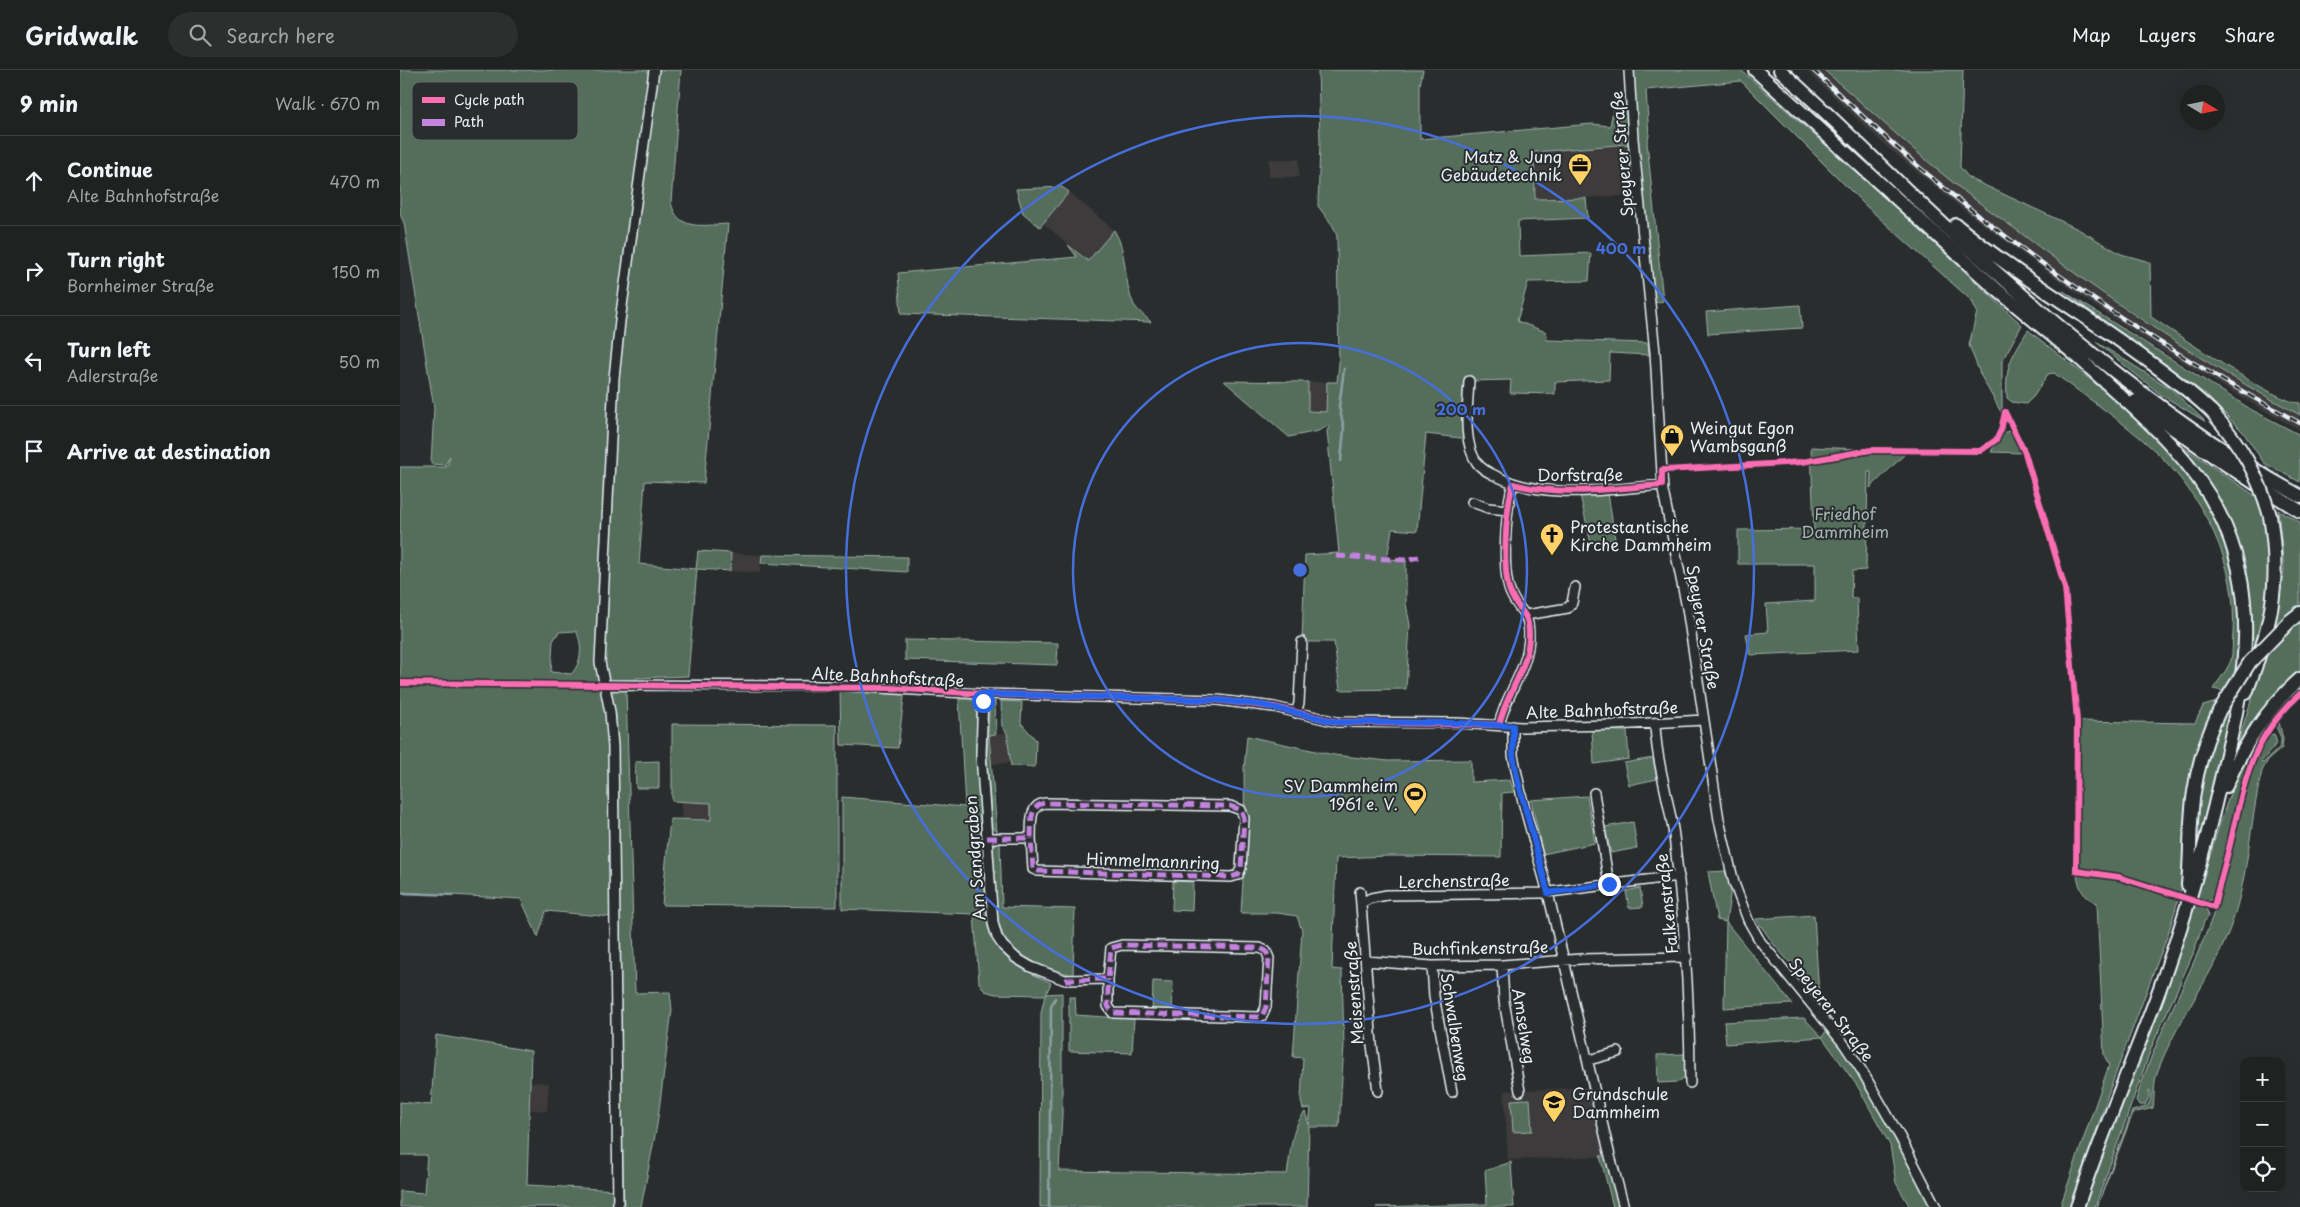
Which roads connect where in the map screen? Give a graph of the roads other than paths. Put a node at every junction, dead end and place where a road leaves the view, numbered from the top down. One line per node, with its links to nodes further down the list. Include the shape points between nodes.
1 (654, 70): 19 (street, via 616,362 600,667)
2 (1629, 70): 9 (street, Speyerer Straße, via 1635,165 1655,352)
3 (1755, 70): 6 (highway, via 1995,288)
4 (1780, 70): 5 (highway)
5 (1910, 192): 10 (highway, via 1959,239 2118,374 2263,476); 26 (highway, bridge, via 1988,252 2115,337 2195,396 2212,412 2248,459 2270,516 2276,558 2275,589 2270,624)
6 (2078, 357): 13 (highway, via 2178,434); 26 (highway, via 2170,443 2189,465 2228,533 2238,565 2246,613 2244,665)
7 (1469, 381): 8 (street, Dorfstraße, via 1472,452 1481,468)
8 (1512, 484): 9 (street, Dorfstraße, via 1570,491); 12 (street)
9 (1662, 484): 22 (street, Speyerer Straße, via 1687,608)
10 (2300, 496)
11 (1472, 502): 12 (street)
12 (1508, 510): 15 (street, via 1507,582 1511,595)
13 (2300, 511)
14 (1575, 587): 15 (street, via 1568,608)
15 (1526, 614): 24 (street, via 1529,635 1527,658)
16 (2295, 617): 36 (highway, bridge, via 2250,662 2219,711 2203,751 2194,794 2189,875)
17 (1302, 642): 21 (street)
18 (2300, 679): 28 (highway, via 2274,704 2255,729)
19 (603, 685): 20 (street, Alte Bahnhofstraße, via 845,686); 49 (street, via 613,740)
20 (983, 694): 21 (street, Alte Bahnhofstraße, via 1217,700); 29 (street, Am Sandgraben, via 981,754)
21 (1296, 713): 24 (street, Alte Bahnhofstraße, via 1337,722)
22 (1704, 720): 23 (street, Alte Bahnhofstraße); 51 (street, Speyerer Straße, via 1719,820 1734,883 1748,920 1768,953 1844,1044 1900,1137)
23 (1655, 723): 25 (street, Alte Bahnhofstraße); 31 (street, Falkenstraße)
24 (1499, 725): 25 (street, Alte Bahnhofstraße)
25 (1513, 726): 34 (street, via 1517,777)
26 (2234, 726): 28 (highway)
27 (1594, 793): 32 (street)
28 (2212, 818): 36 (highway)
29 (987, 838): 30 (street); 42 (street, Am Sandgraben, via 993,923 1006,950 1023,963 1065,980)
30 (1031, 838): 30 (street, Himmelmannring, via 1034,808 1045,803 1230,806 1241,810 1244,818 1241,868 1238,875 1231,877 1038,871 1033,869)
31 (1678, 876): 32 (street, Lerchenstraße); 37 (street, Falkenstraße)
32 (1609, 884): 34 (street, Lerchenstraße)
33 (1360, 892): 35 (street, Meisenstraße)
34 (1548, 893): 35 (street, Lerchenstraße, via 1387,895); 38 (street)
35 (1361, 902): 39 (street, Meisenstraße)
36 (2182, 922): 52 (highway)
37 (1687, 958): 38 (street, Buchfinkenstraße); 45 (street, Falkenstraße)
38 (1564, 960): 40 (street, Buchfinkenstraße); 44 (street)
39 (1366, 961): 41 (street, Buchfinkenstraße); 46 (street, Meisenstraße)
40 (1502, 965): 41 (street, Buchfinkenstraße); 47 (street, Amselweg, via 1504,1001)
41 (1432, 966): 48 (street, Schwalbenweg, via 1434,996)
42 (1108, 979): 42 (street, via 1111,948 1122,944 1260,948 1269,958 1266,1007 1259,1017 1113,1013 1108,1006)
43 (1618, 1052): 44 (street)
44 (1588, 1060): 50 (street)
45 (1690, 1083)
46 (1378, 1091)
47 (1520, 1091)
48 (1452, 1092)
49 (618, 1207)
50 (1624, 1207)
51 (1936, 1207)
52 (2077, 1207)

